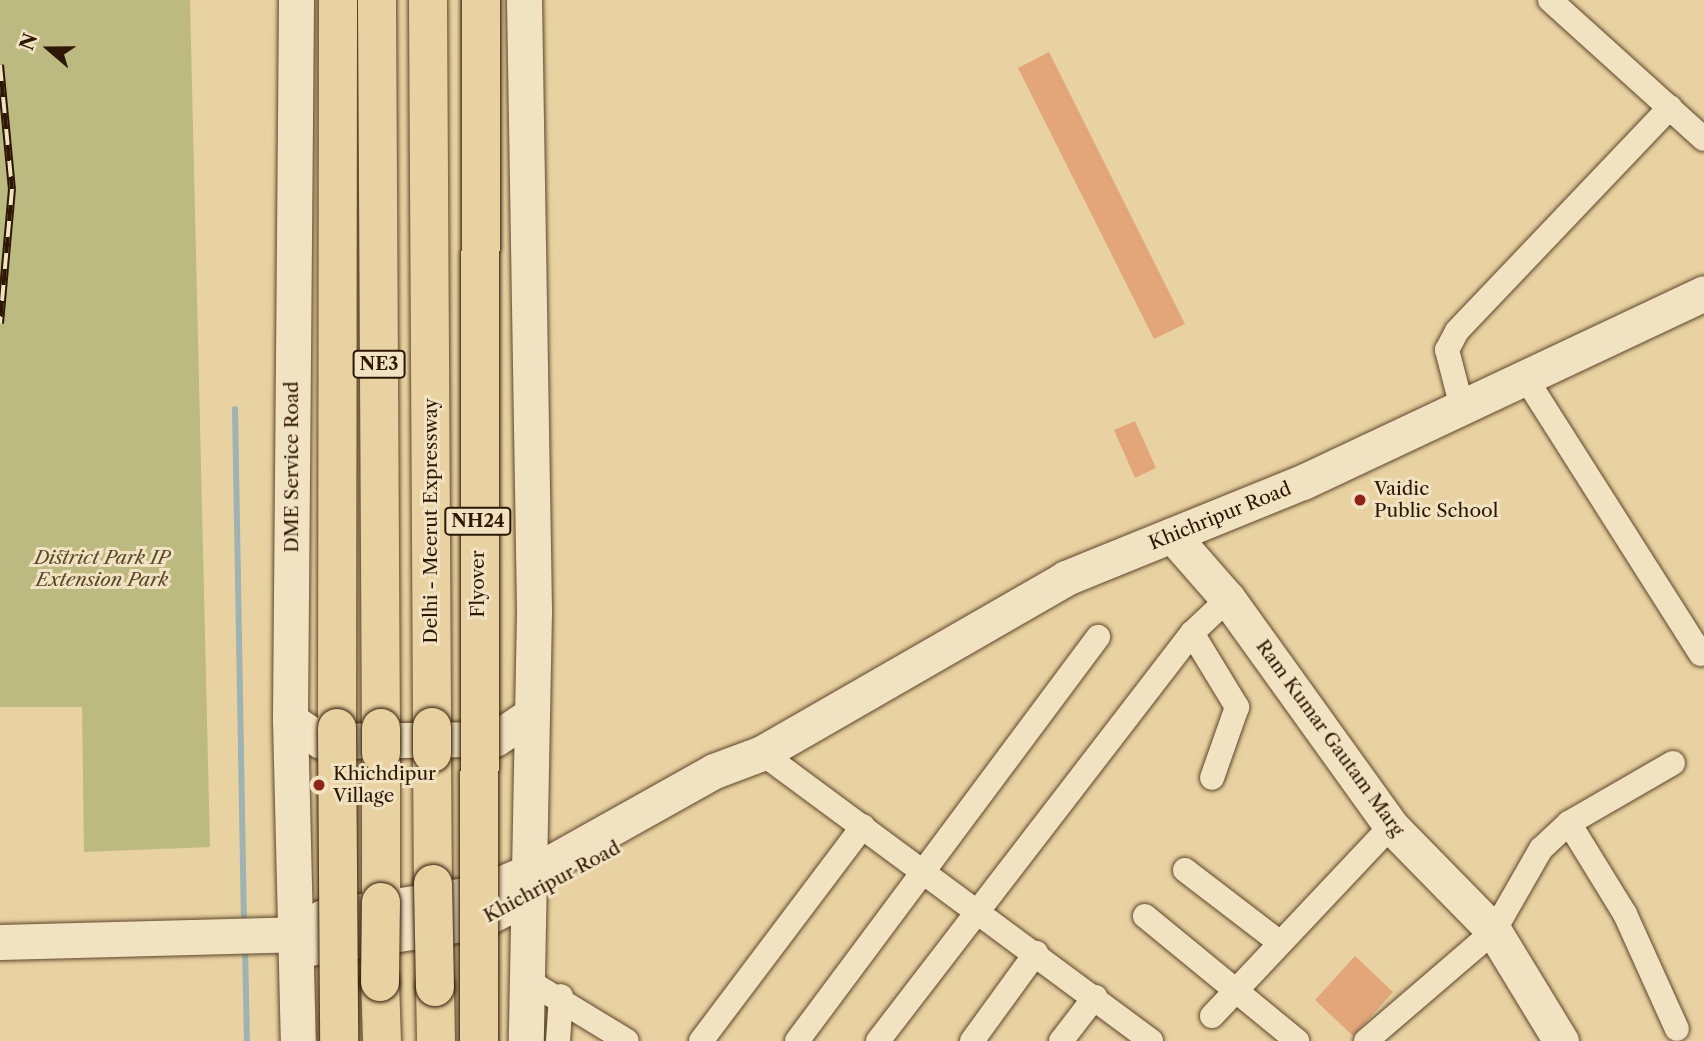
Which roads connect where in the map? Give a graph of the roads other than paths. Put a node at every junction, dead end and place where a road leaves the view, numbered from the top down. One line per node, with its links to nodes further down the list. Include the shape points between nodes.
1 (296, 0): 19 (street, DME Service Road)
2 (338, 0): 43 (highway, bridge)
3 (377, 0): 44 (highway, NE3, bridge)
4 (428, 0): 45 (highway, Delhi - Meerut Expressway / NE3, bridge)
5 (481, 0): 46 (highway, Flyover / NH24, bridge)
6 (524, 0): 18 (street)
7 (1564, 4): 8 (street)
8 (1670, 107): 9 (street); 12 (street, via 1457,331 1447,350)
9 (1704, 139)
10 (1704, 293): 11 (street, Khichripur Road)
11 (1525, 377): 12 (street, Khichripur Road); 17 (street)
12 (1461, 404): 13 (street, Khichripur Road, via 1303,482)
13 (1172, 535): 14 (street, Ram Kumar Gautam Marg); 20 (street, Khichripur Road, via 1066,578)
14 (1228, 598): 15 (street); 25 (street, Ram Kumar Gautam Marg)
15 (1192, 633): 22 (street, via 1237,707); 29 (street)
16 (1098, 637): 26 (street)
17 (1701, 654)
18 (531, 715): 19 (street, via 495,739 321,741); 28 (street)
19 (290, 720): 32 (street, DME Service Road)
20 (754, 757): 24 (street); 28 (street, Khichripur Road, via 714,771)
21 (1673, 763): 23 (street)
22 (1212, 778)
23 (1569, 823): 31 (street, via 1541,849); 41 (street, via 1625,914)
24 (863, 826): 26 (street); 50 (street)
25 (1391, 826): 31 (street, Ram Kumar Gautam Marg); 34 (street)
26 (923, 870): 29 (street); 51 (street)
27 (1185, 870): 34 (street)
28 (525, 885): 32 (street, Khichripur Road, via 323,916); 36 (street)
29 (979, 913): 35 (street); 52 (street)
30 (1145, 916): 37 (street)
31 (1494, 932): 57 (street); 58 (street, Ram Kumar Gautam Marg)
32 (296, 934): 33 (street); 42 (street, DME Service Road)
33 (0, 942)
34 (1279, 942): 37 (street)
35 (1036, 953): 39 (street); 53 (street)
36 (525, 979): 38 (street); 47 (street)
37 (1237, 989): 40 (street); 56 (street)
38 (561, 996): 48 (street); 49 (street)
39 (1095, 997): 54 (street); 55 (street)
40 (1212, 1016)
41 (1677, 1030)
42 (298, 1041)
43 (339, 1041)
44 (382, 1041)
45 (436, 1041)
46 (479, 1041)
47 (526, 1041)
48 (558, 1041)
49 (627, 1041)
50 (701, 1041)
51 (797, 1041)
52 (878, 1041)
53 (972, 1041)
54 (1061, 1041)
55 (1150, 1041)
56 (1297, 1041)
57 (1366, 1041)
58 (1561, 1041)

